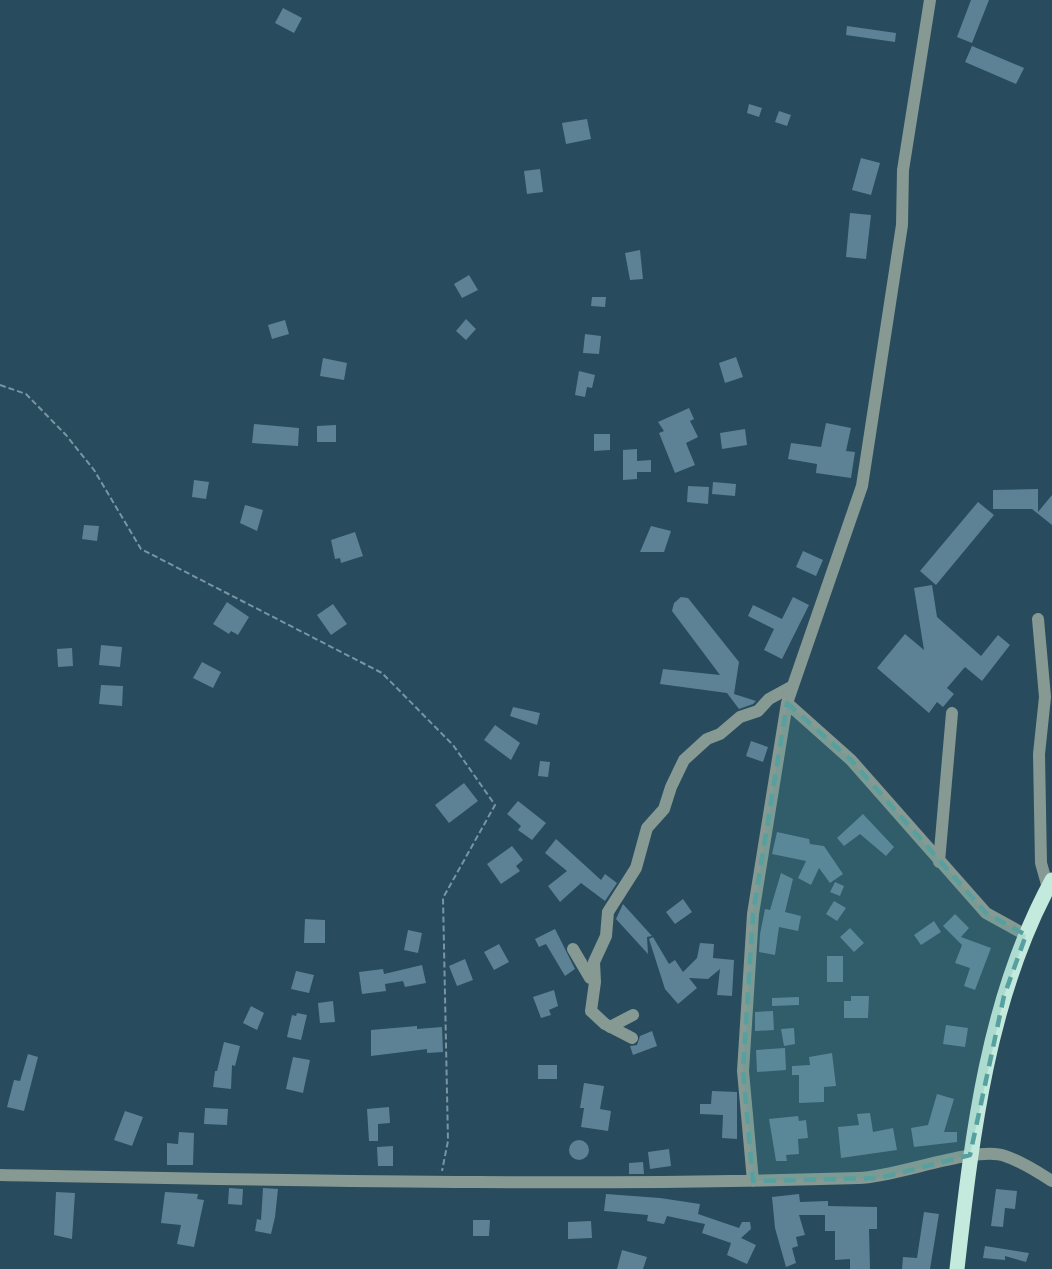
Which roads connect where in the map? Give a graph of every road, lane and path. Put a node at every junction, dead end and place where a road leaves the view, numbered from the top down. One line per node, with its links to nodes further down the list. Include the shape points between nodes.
1 (930, 0): 4 (street, via 903,170 902,225 862,486)
2 (0, 385): 19 (path, via 26,394 66,435 94,470 141,549 382,673 453,746 495,805 443,898 448,1141)
3 (1038, 619): 8 (street, via 1045,698 1039,754 1041,863)
4 (791, 687): 5 (street); 11 (street, via 769,699 758,711 740,717 720,734 707,739 684,760 664,809 647,828 636,868 608,912 606,936)
5 (787, 703): 7 (street, via 851,760); 17 (street, via 753,914 743,1071)
6 (952, 713): 7 (street)
7 (939, 862): 9 (street, via 986,913)
8 (1050, 884): 9 (main road)
9 (1026, 935): 15 (main road, via 1004,996)
10 (573, 949): 11 (street)
11 (589, 965): 13 (street, via 594,987 591,1011)
12 (633, 1015): 13 (street)
13 (610, 1027): 14 (street)
14 (632, 1038)
15 (970, 1155): 17 (street, via 880,1178); 18 (street, via 1003,1155); 20 (main road)
16 (0, 1175): 19 (street)
17 (753, 1181): 19 (street)
18 (1052, 1181)
19 (439, 1183)
20 (957, 1269)

